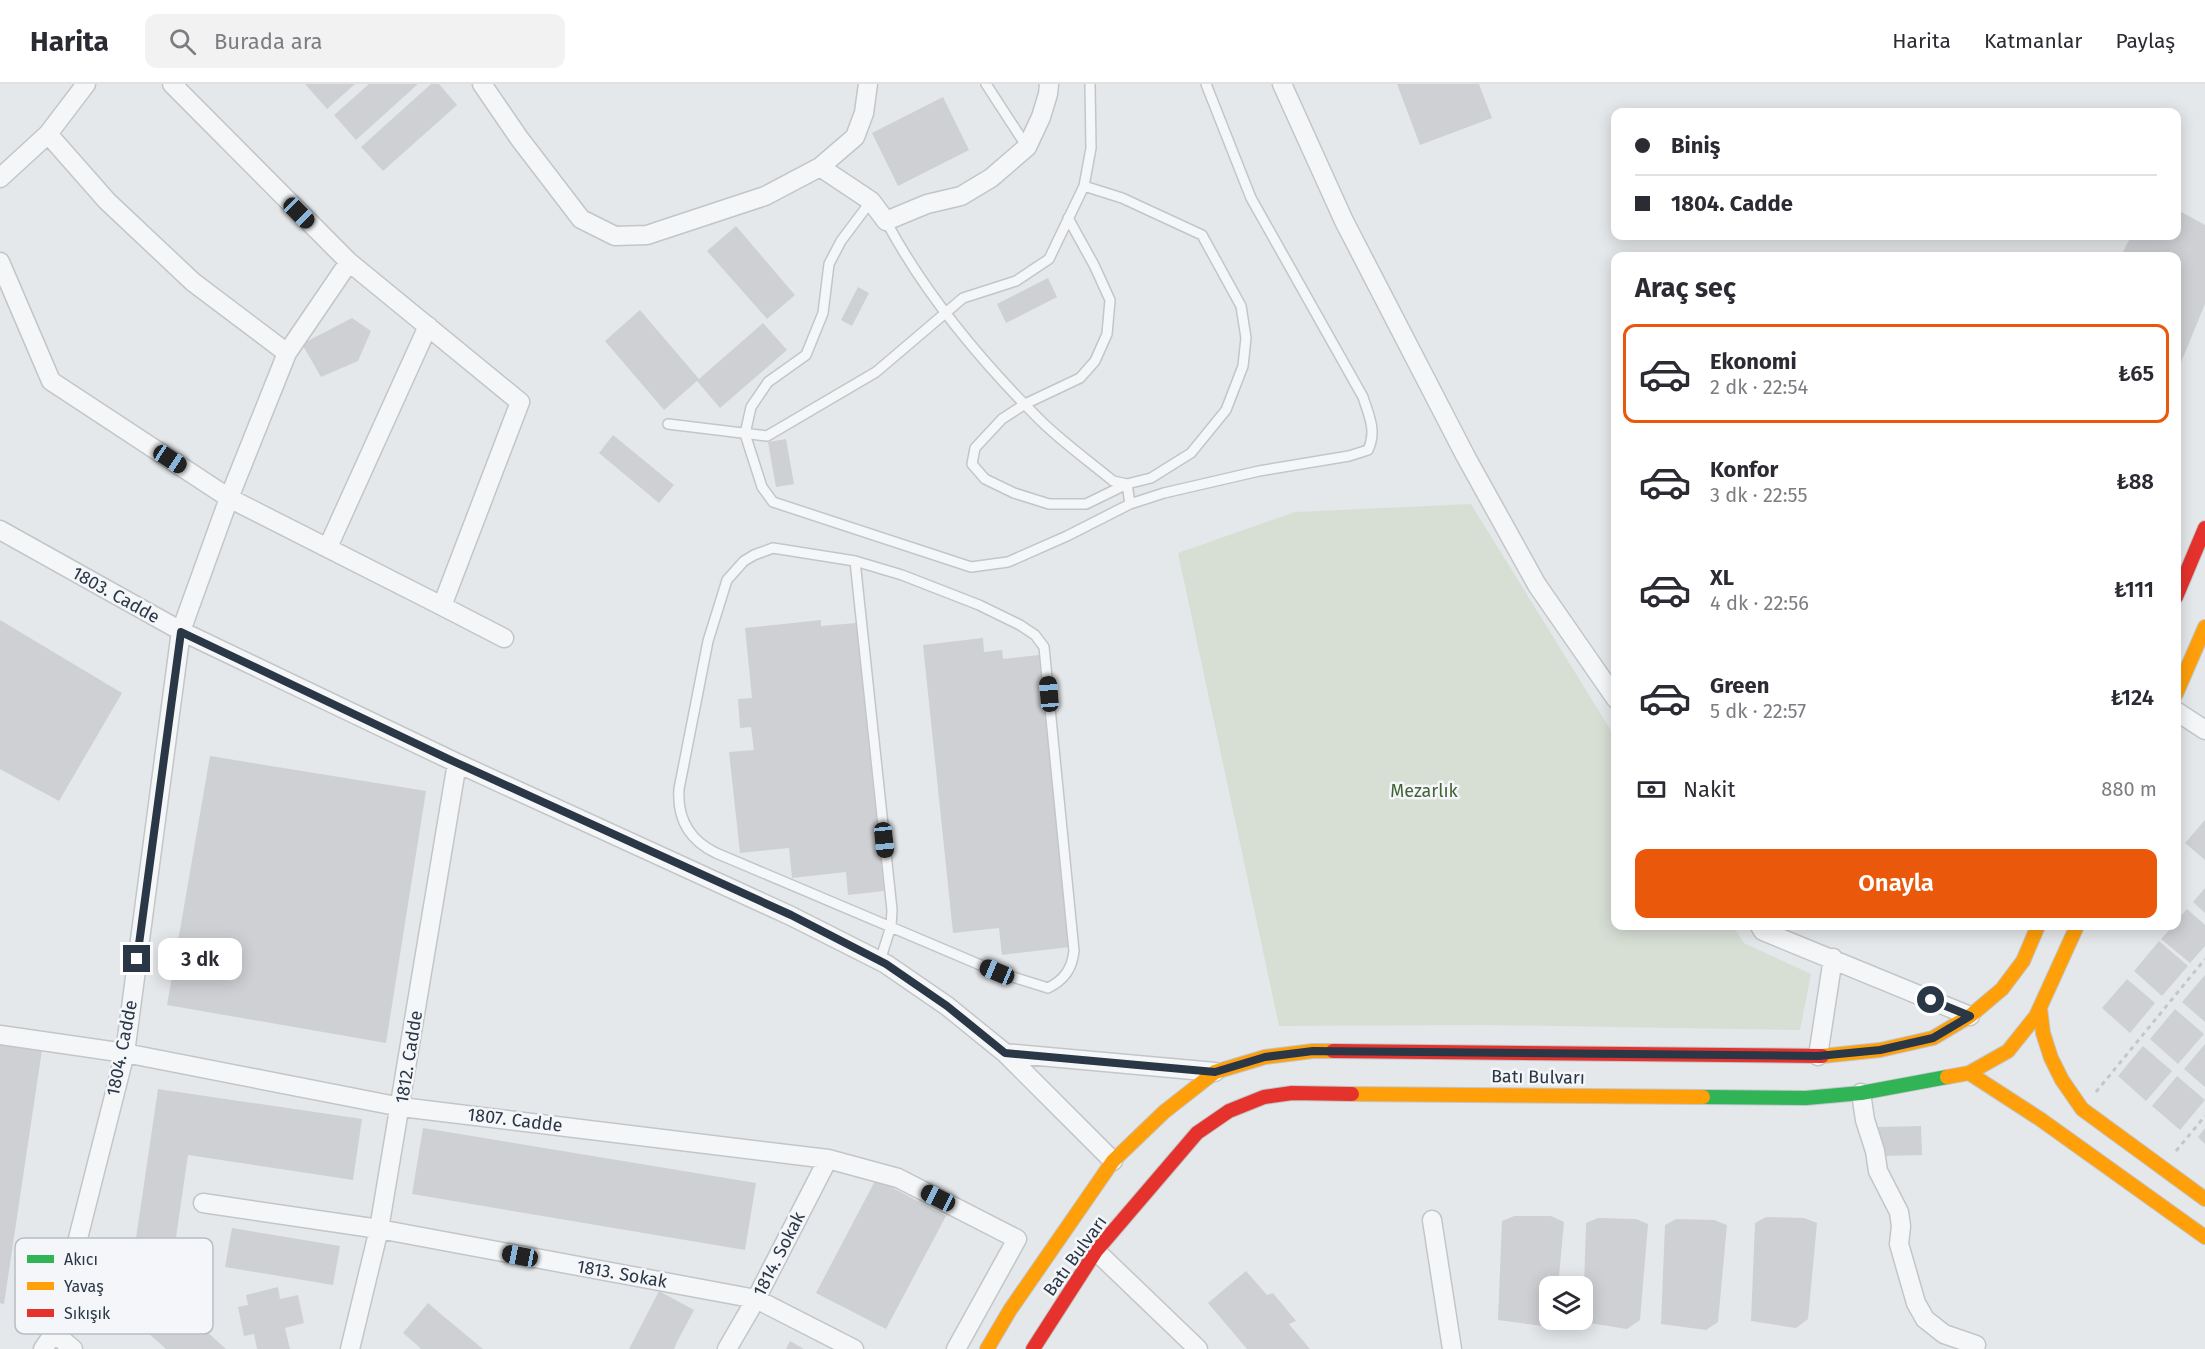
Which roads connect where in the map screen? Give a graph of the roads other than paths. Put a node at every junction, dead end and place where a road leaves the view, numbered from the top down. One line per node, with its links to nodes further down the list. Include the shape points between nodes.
1 (86, 84): 10 (street)
2 (172, 84): 19 (street)
3 (482, 84): 12 (street, via 581,219 615,236 647,235 765,196)
4 (868, 84): 12 (street, via 864,113 855,137)
5 (986, 84): 11 (lane)
6 (1049, 84): 11 (street, via 1041,117)
7 (1090, 84): 14 (lane, via 1091,148)
8 (1206, 84): 28 (lane, via 1251,198 1363,397 1373,428 1372,441 1368,450 1349,456 1259,471)
9 (1282, 84): 39 (street, via 1344,221 1466,457 1538,585)
10 (48, 134): 13 (street); 22 (street, via 107,201 193,282)
11 (1027, 147): 17 (street, via 991,178 961,196 927,204)
12 (820, 167): 15 (street)
13 (0, 178)
14 (1084, 186): 16 (lane); 26 (lane, via 1122,198 1202,235 1240,306 1246,338 1243,366 1226,410 1191,453 1151,478)
15 (871, 201): 17 (street); 25 (lane, via 829,264 824,313 806,356 768,382 751,407)
16 (1068, 218): 20 (lane, via 1048,259 1016,281 963,298); 23 (lane, via 1110,300 1107,334 1095,361 1080,378)
17 (886, 221): 20 (lane)
18 (0, 262): 27 (street, via 51,381)
19 (349, 262): 21 (street); 22 (street, 1804. Cadde)
20 (945, 314): 23 (lane); 25 (lane, via 876,372 767,436)
21 (428, 326): 31 (street); 34 (street, via 520,402)
22 (287, 353): 27 (street, 1804. Cadde)
23 (1025, 404): 26 (lane, via 1113,481); 26 (lane, via 1002,419 975,448 972,464 985,478 1049,504 1086,504)
24 (668, 424): 25 (lane)
25 (745, 434): 28 (lane, via 762,487 773,502 971,567 1008,562)
26 (1127, 484): 28 (lane)
27 (229, 498): 31 (street); 36 (street, 1804. Cadde)
28 (1130, 504)
29 (2205, 528): 33 (main road)
30 (0, 530): 36 (street, 1803. Cadde)
31 (328, 547): 34 (street)
32 (855, 561): 43 (lane); 43 (lane, via 773,548 754,555 734,570 727,580 708,642 678,800 688,832 706,848); 43 (lane, via 979,605 1028,629 1044,647 1073,961 1064,978 1048,988 997,972)
33 (2181, 585)
34 (442, 606): 37 (street)
35 (2205, 627): 38 (main road)
36 (181, 632): 42 (street, 1803. Cadde); 52 (street, 1804. Cadde)
37 (504, 638)
38 (2181, 682)
39 (1611, 692)
40 (2181, 714): 41 (street)
41 (2205, 730)
42 (457, 763): 48 (street, 1803. Cadde, via 791,915); 58 (street, 1812. Cadde)
43 (891, 926): 48 (lane)
44 (1762, 930): 47 (street)
45 (2036, 930): 50 (main road, Batı Bulvarı, via 2023,961 2002,989)
46 (2075, 930): 49 (main road, Batı Bulvarı)
47 (1833, 958): 50 (street); 54 (street)
48 (880, 962): 53 (street, 1803. Cadde, via 947,1006)
49 (2040, 1008): 56 (main road, Batı Bulvarı, via 2008,1051); 61 (main road, via 2051,1058 2082,1108)
50 (1970, 1016): 54 (main road, Batı Bulvarı, via 1933,1038 1880,1050)
51 (0, 1035): 52 (street, 1807. Cadde)
52 (125, 1053): 58 (street, 1807. Cadde); 66 (street, 1804. Cadde)
53 (1005, 1053): 55 (street); 60 (street, 1803. Cadde)
54 (1818, 1056): 55 (main road, Batı Bulvarı, via 1313,1051 1265,1057)
55 (1215, 1072): 60 (main road, Batı Bulvarı, via 1164,1112)
56 (1969, 1073): 57 (main road, Batı Bulvarı); 65 (main road)
57 (1861, 1093): 67 (main road, Batı Bulvarı, via 1806,1098 1320,1093 1264,1097 1230,1111 1197,1133); 71 (street, via 1878,1171 1899,1212 1899,1244 1916,1303 1924,1319 1944,1334)
58 (401, 1107): 59 (street, 1807. Cadde); 64 (street, 1812. Cadde)
59 (828, 1159): 68 (street, 1814. Sokak); 77 (street, 1807. Cadde, via 898,1178 1017,1239)
60 (1113, 1161): 78 (main road, Batı Bulvarı)
61 (2205, 1199)
62 (203, 1203): 64 (street, 1813. Sokak)
63 (1432, 1220): 81 (street)
64 (379, 1229): 68 (street, 1813. Sokak); 74 (street, 1812. Cadde)
65 (2205, 1237)
66 (78, 1238)
67 (1096, 1251): 79 (main road, Batı Bulvarı); 80 (street)
68 (756, 1299): 75 (street, 1814. Sokak); 76 (street, 1813. Sokak)
69 (53, 1334): 72 (street, 1804. Cadde)
70 (55, 1334): 73 (street)
71 (1976, 1345)
72 (43, 1349)
73 (73, 1349)
74 (350, 1349)
75 (728, 1349)
76 (854, 1349)
77 (956, 1349)
78 (987, 1349)
79 (1033, 1349)
80 (1198, 1349)
81 (1452, 1349)

